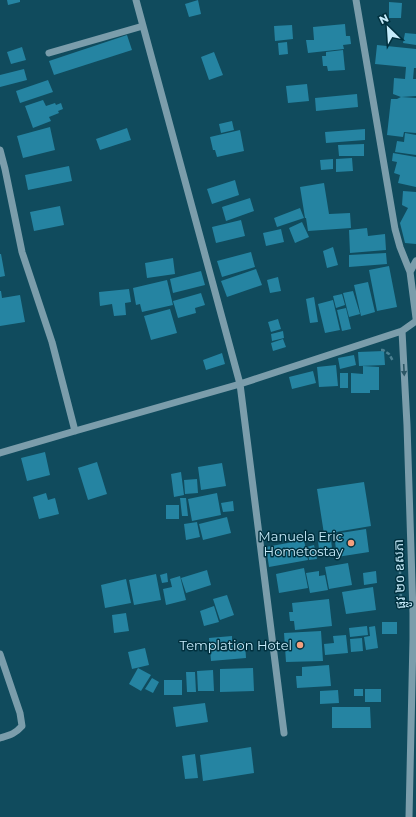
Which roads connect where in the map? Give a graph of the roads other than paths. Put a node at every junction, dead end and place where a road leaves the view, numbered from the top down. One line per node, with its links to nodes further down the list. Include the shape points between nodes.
1 (136, 0): 3 (street)
2 (356, 0): 7 (street, via 395,229)
3 (143, 26): 4 (street); 11 (street)
4 (49, 53)
5 (0, 150): 12 (street, via 22,252 52,342)
6 (416, 261): 7 (street)
7 (410, 272): 8 (street)
8 (416, 318)
9 (416, 321): 10 (street)
10 (402, 331): 11 (street); 17 (street, ផ្លូវ ២០ ឧសភា, one-way to 17, via 413,613)
11 (240, 384): 12 (street); 15 (street)
12 (75, 430): 13 (street)
13 (0, 453)
14 (0, 654): 16 (street, via 22,726 17,732)
15 (284, 733)
16 (0, 738)
17 (409, 817)

